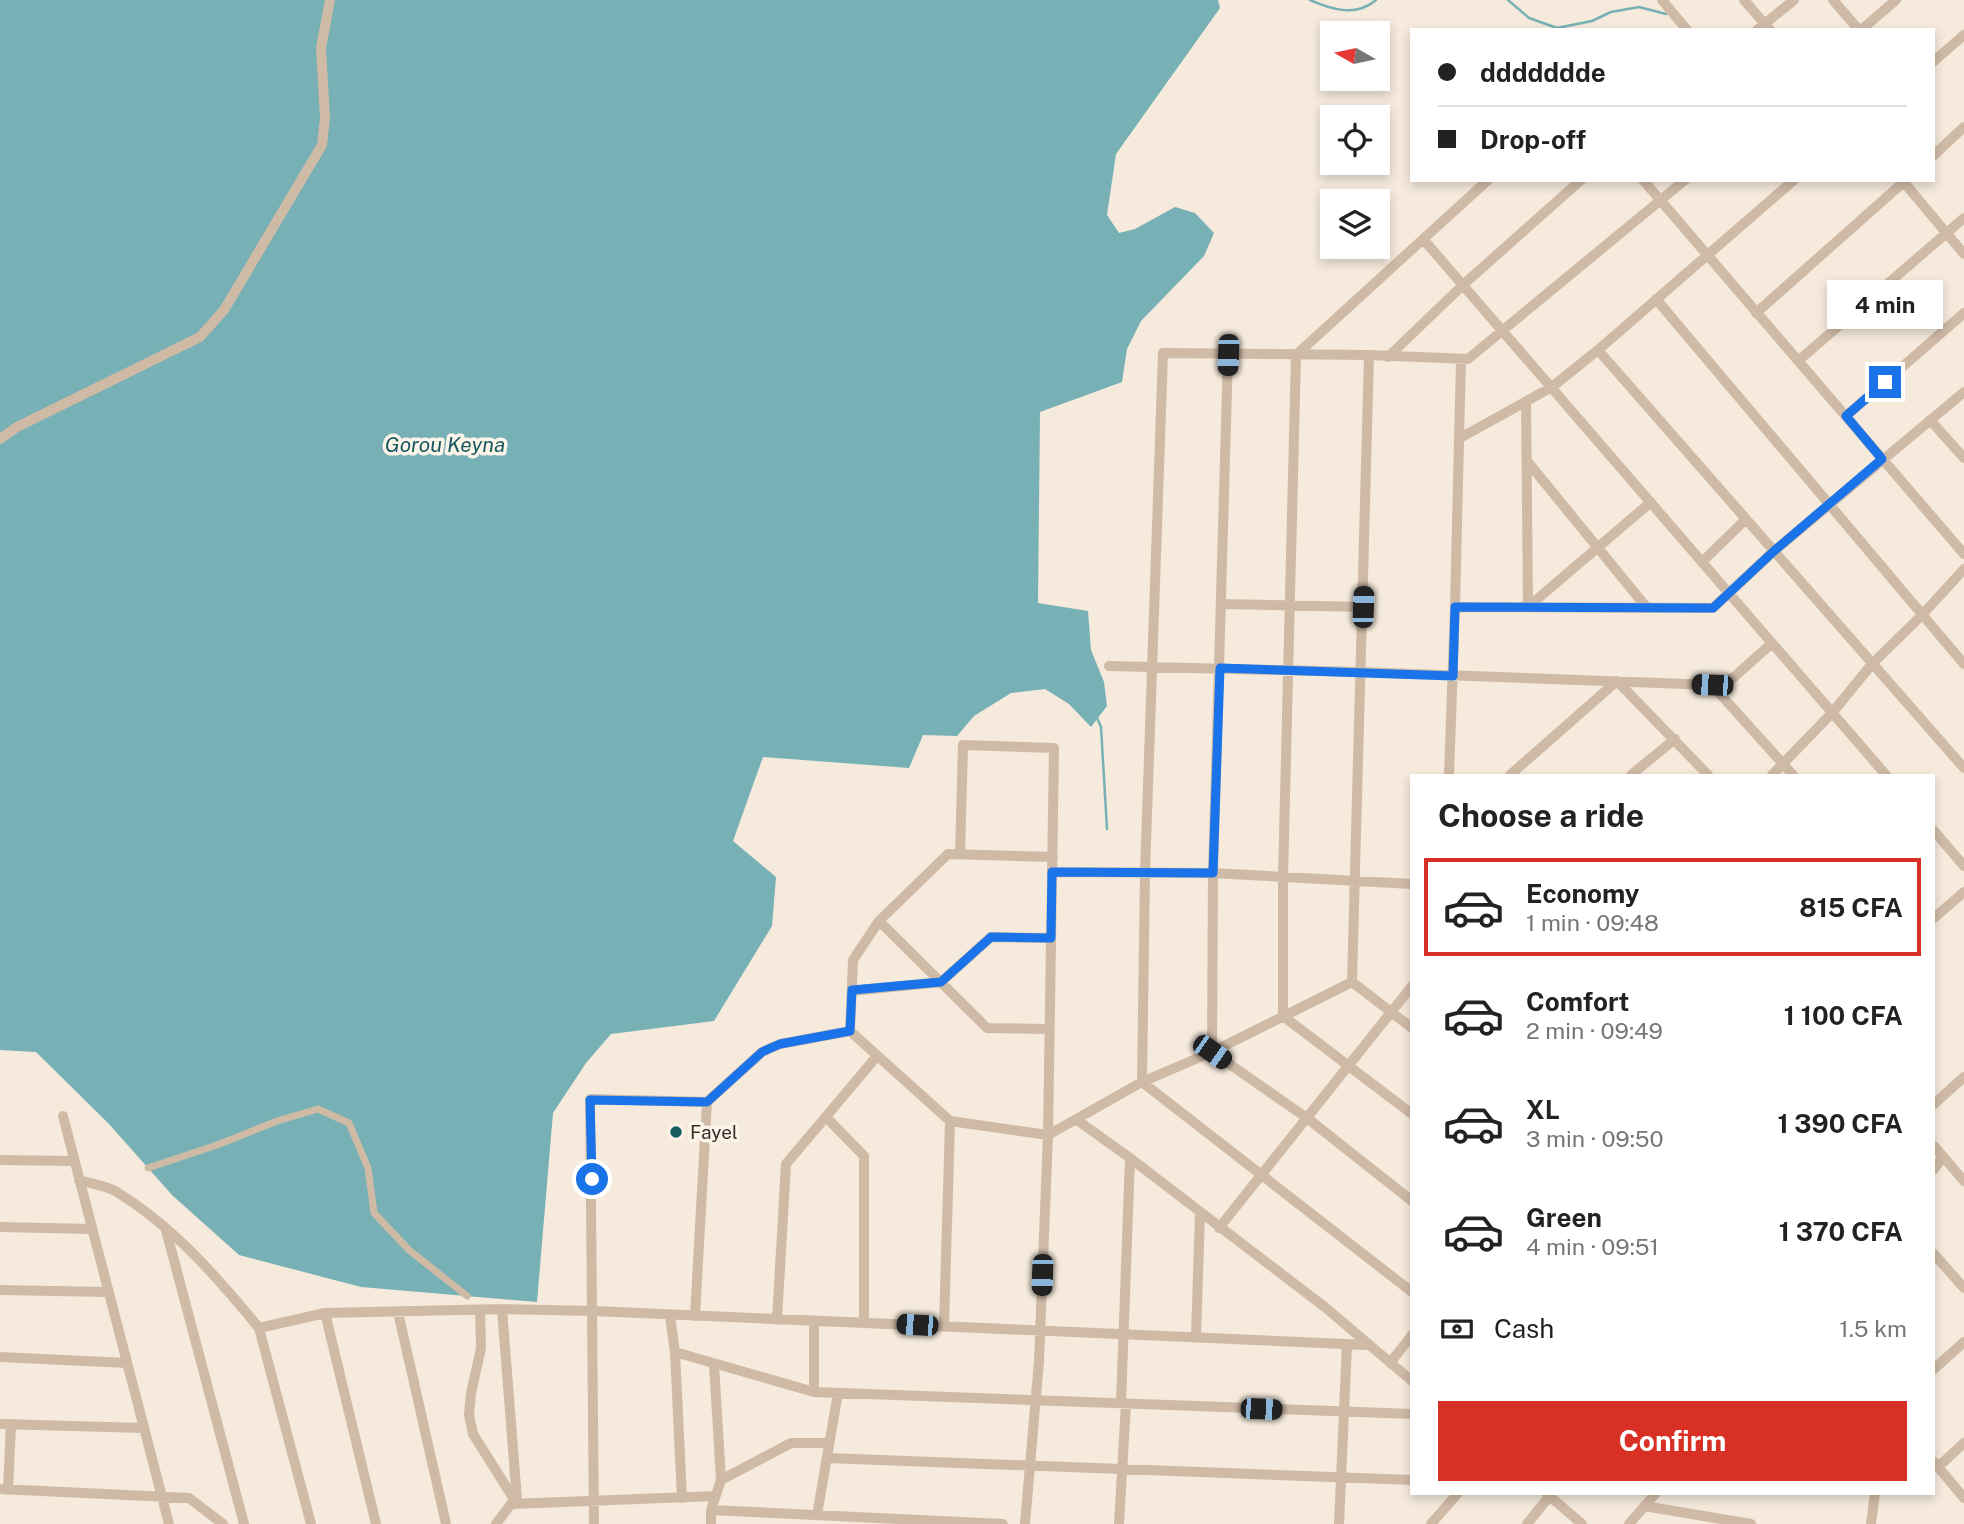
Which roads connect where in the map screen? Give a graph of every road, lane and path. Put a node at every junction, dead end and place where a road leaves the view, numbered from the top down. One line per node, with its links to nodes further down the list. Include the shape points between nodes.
1 (330, 0): 46 (street, via 321,48 322,145 225,310 200,337)
2 (1662, 0): 7 (street)
3 (1744, 0): 8 (street)
4 (1794, 0): 8 (street)
5 (1833, 0): 9 (street)
6 (1896, 0): 10 (street)
7 (1685, 28)
8 (1764, 28)
9 (1858, 28)
10 (1862, 28)
11 (1964, 35): 12 (street)
12 (1935, 60)
13 (1964, 127): 14 (street)
14 (1935, 154)
15 (1486, 182): 25 (street)
16 (1579, 182): 28 (street)
17 (1645, 182): 22 (street)
18 (1683, 182): 22 (street)
19 (1792, 182): 27 (street)
20 (1903, 182): 30 (street)
21 (1905, 182): 24 (street)
22 (1661, 201): 27 (street); 32 (street)
23 (1964, 218): 24 (street)
24 (1946, 233): 26 (street); 39 (street)
25 (1423, 239): 28 (street); 35 (street)
26 (1964, 254)
27 (1706, 255): 29 (street); 30 (street)
28 (1464, 284): 32 (street); 37 (street)
29 (1656, 299): 33 (street); 51 (street)
30 (1756, 313): 39 (street)
31 (1964, 313): 43 (street)
32 (1503, 330): 38 (street, via 1468,359); 40 (street)
33 (1598, 351): 40 (street); 52 (street)
34 (1228, 355): 35 (street); 59 (street); 70 (street, via 1163,353)
35 (1296, 355): 36 (street); 60 (street)
36 (1369, 355): 37 (street); 61 (street)
37 (1388, 357): 38 (street)
38 (1461, 359): 45 (street)
39 (1798, 361): 43 (street)
40 (1552, 387): 42 (street); 50 (street)
41 (1964, 392): 44 (street)
42 (1526, 402): 45 (street); 49 (street)
43 (1846, 416): 48 (street)
44 (1930, 420): 47 (street); 48 (street)
45 (1460, 438): 62 (street)
46 (0, 439)
47 (1964, 458)
48 (1882, 459): 51 (street); 55 (street)
49 (1527, 461): 53 (street); 63 (street)
50 (1651, 502): 53 (street); 56 (street)
51 (1829, 504): 54 (street); 65 (street)
52 (1745, 520): 54 (street); 56 (street)
53 (1599, 547): 63 (street); 64 (street)
54 (1774, 551): 58 (street); 67 (street)
55 (1964, 554)
56 (1702, 562): 58 (street)
57 (1964, 569): 65 (street)
58 (1729, 592): 64 (street, via 1713,608); 66 (street)
59 (1222, 604): 60 (street); 71 (street)
60 (1290, 605): 61 (street); 72 (street)
61 (1363, 607): 73 (street)
62 (1455, 607): 63 (street); 74 (street)
63 (1528, 607): 64 (street)
64 (1647, 608)
65 (1923, 614): 67 (street); 68 (street)
66 (1772, 643): 76 (street, via 1733,678); 77 (street)
67 (1872, 664): 77 (street); 80 (street)
68 (1964, 664)
69 (1109, 666): 70 (street)
70 (1152, 667): 71 (street); 93 (street)
71 (1220, 668): 72 (street); 94 (street)
72 (1288, 670): 73 (street); 95 (street)
73 (1361, 672): 74 (street); 96 (street)
74 (1453, 676): 75 (street); 81 (street)
75 (1617, 681): 76 (street); 78 (street); 82 (street)
76 (1712, 685): 79 (street)
77 (1832, 713): 79 (street); 87 (street)
78 (1675, 739): 83 (street); 84 (street)
79 (1783, 764): 85 (street); 86 (street)
80 (1964, 768)
81 (1448, 774)
82 (1511, 774)
83 (1632, 774)
84 (1707, 774)
85 (1773, 774)
86 (1792, 774)
87 (1885, 774)
88 (1935, 832): 91 (street)
89 (960, 855): 90 (street); 90 (street, via 963,745 1054,748); 100 (street, via 948,854)
90 (1053, 857): 92 (street)
91 (1964, 866)
92 (1052, 872): 93 (street); 101 (street)
93 (1145, 873): 94 (street); 115 (street)
94 (1213, 873): 95 (street); 111 (street)
95 (1283, 877): 96 (street); 107 (street)
96 (1355, 880): 97 (street); 103 (street)
97 (1410, 884)
98 (1964, 892): 99 (street)
99 (1935, 917)
100 (879, 920): 102 (street); 105 (street, via 853,960)
101 (1051, 938): 102 (street, via 991,937); 109 (street)
102 (941, 982): 105 (street); 109 (street, via 987,1028)
103 (1352, 982): 106 (street); 107 (street)
104 (1410, 989): 106 (street)
105 (852, 990): 110 (street)
106 (1392, 1012): 108 (street); 113 (street)
107 (1283, 1016): 111 (street); 113 (street)
108 (1410, 1026)
109 (1048, 1029): 124 (street)
110 (850, 1031): 112 (street); 116 (street, via 780,1044 762,1052)
111 (1212, 1052): 115 (street); 121 (street)
112 (877, 1056): 120 (street); 123 (street)
113 (1350, 1065): 118 (street); 121 (street)
114 (1964, 1077): 117 (street)
115 (1142, 1082): 122 (street); 132 (street)
116 (707, 1102): 149 (street, via 590,1100); 153 (street)
117 (1935, 1103)
118 (1410, 1112)
119 (62, 1116): 129 (street)
120 (825, 1117): 154 (street, via 786,1164); 156 (street, via 864,1156)
121 (1307, 1118): 132 (street); 135 (street)
122 (1077, 1120): 124 (street); 127 (street)
123 (950, 1121): 124 (street); 157 (street)
124 (1048, 1135): 159 (street)
125 (1935, 1147): 126 (street)
126 (1943, 1157): 131 (street); 134 (street)
127 (1130, 1158): 136 (street); 160 (street)
128 (0, 1160): 129 (street)
129 (74, 1161): 133 (street)
130 (148, 1168): 146 (street, via 318,1110 349,1123 368,1168 374,1213 409,1250)
131 (1935, 1168)
132 (1261, 1176): 138 (street); 144 (street)
133 (79, 1180): 139 (street); 140 (street, via 113,1190)
134 (1964, 1181)
135 (1410, 1199)
136 (1200, 1213): 138 (street); 161 (street)
137 (0, 1227): 139 (street)
138 (1219, 1228): 165 (street)
139 (92, 1229): 145 (street)
140 (166, 1229): 158 (street, via 228,1290); 207 (street)
141 (1935, 1255): 142 (street)
142 (1964, 1288)
143 (0, 1290): 145 (street)
144 (1410, 1290)
145 (109, 1292): 169 (street)
146 (467, 1296)
147 (480, 1310): 148 (street); 150 (street); 201 (street, via 481,1349 469,1415 473,1434)
148 (502, 1310): 149 (street); 201 (street)
149 (594, 1311): 152 (street); 200 (street)
150 (398, 1312): 151 (street); 210 (street)
151 (325, 1313): 158 (street); 209 (street)
152 (670, 1316): 153 (street); 166 (street)
153 (695, 1316): 154 (street)
154 (777, 1320): 155 (street)
155 (814, 1322): 156 (street); 173 (street)
156 (864, 1323): 157 (street)
157 (944, 1326): 159 (street)
158 (258, 1328): 208 (street)
159 (1040, 1331): 160 (street); 175 (street)
160 (1124, 1334): 161 (street); 176 (street)
161 (1195, 1337): 164 (street)
162 (1410, 1338): 170 (street)
163 (1964, 1342): 168 (street)
164 (1347, 1344): 165 (street); 177 (street)
165 (1368, 1345): 170 (street)
166 (675, 1352): 171 (street); 198 (street)
167 (0, 1357): 169 (street)
168 (1936, 1362)
169 (127, 1363): 180 (street)
170 (1390, 1363): 172 (street)
171 (715, 1364): 173 (street); 188 (street)
172 (1410, 1379)
173 (814, 1392): 174 (street)
174 (838, 1393): 175 (street); 181 (street)
175 (1036, 1400): 176 (street); 185 (street)
176 (1124, 1403): 177 (street); 186 (street)
177 (1344, 1412): 178 (street); 187 (street)
178 (1410, 1414)
179 (5, 1424): 180 (street); 190 (street)
180 (144, 1428): 191 (street)
181 (829, 1443): 183 (street); 188 (street, via 791,1443)
182 (1964, 1443): 184 (street)
183 (827, 1458): 185 (street); 204 (street)
184 (1936, 1464): 199 (street)
185 (1031, 1466): 186 (street); 215 (street)
186 (1122, 1469): 187 (street); 216 (street)
187 (1341, 1478): 189 (street); 217 (street)
188 (721, 1480): 197 (street)
189 (1410, 1480)
190 (4, 1490): 191 (street)
191 (162, 1495): 205 (street); 206 (street, via 189,1498)
192 (1456, 1495): 218 (street)
193 (1548, 1495): 219 (street)
194 (1550, 1495): 220 (street)
195 (1654, 1495): 202 (street)
196 (1875, 1495): 223 (street)
197 (715, 1496): 198 (street); 203 (street)
198 (682, 1498): 200 (street)
199 (1964, 1498)
200 (594, 1501): 201 (street); 212 (street)
201 (517, 1504): 211 (street)
202 (1644, 1506): 221 (street); 222 (street)
203 (711, 1510): 204 (street); 213 (street)
204 (817, 1515): 214 (street)
205 (169, 1524)
206 (223, 1524)
207 (244, 1524)
208 (311, 1524)
209 (376, 1524)
210 (446, 1524)
211 (496, 1524)
212 (594, 1524)
213 (711, 1524)
214 (1003, 1524)
215 (1025, 1524)
216 (1119, 1524)
217 (1339, 1524)
218 (1431, 1524)
219 (1527, 1524)
220 (1582, 1524)
221 (1629, 1524)
222 (1751, 1524)
223 (1871, 1524)

